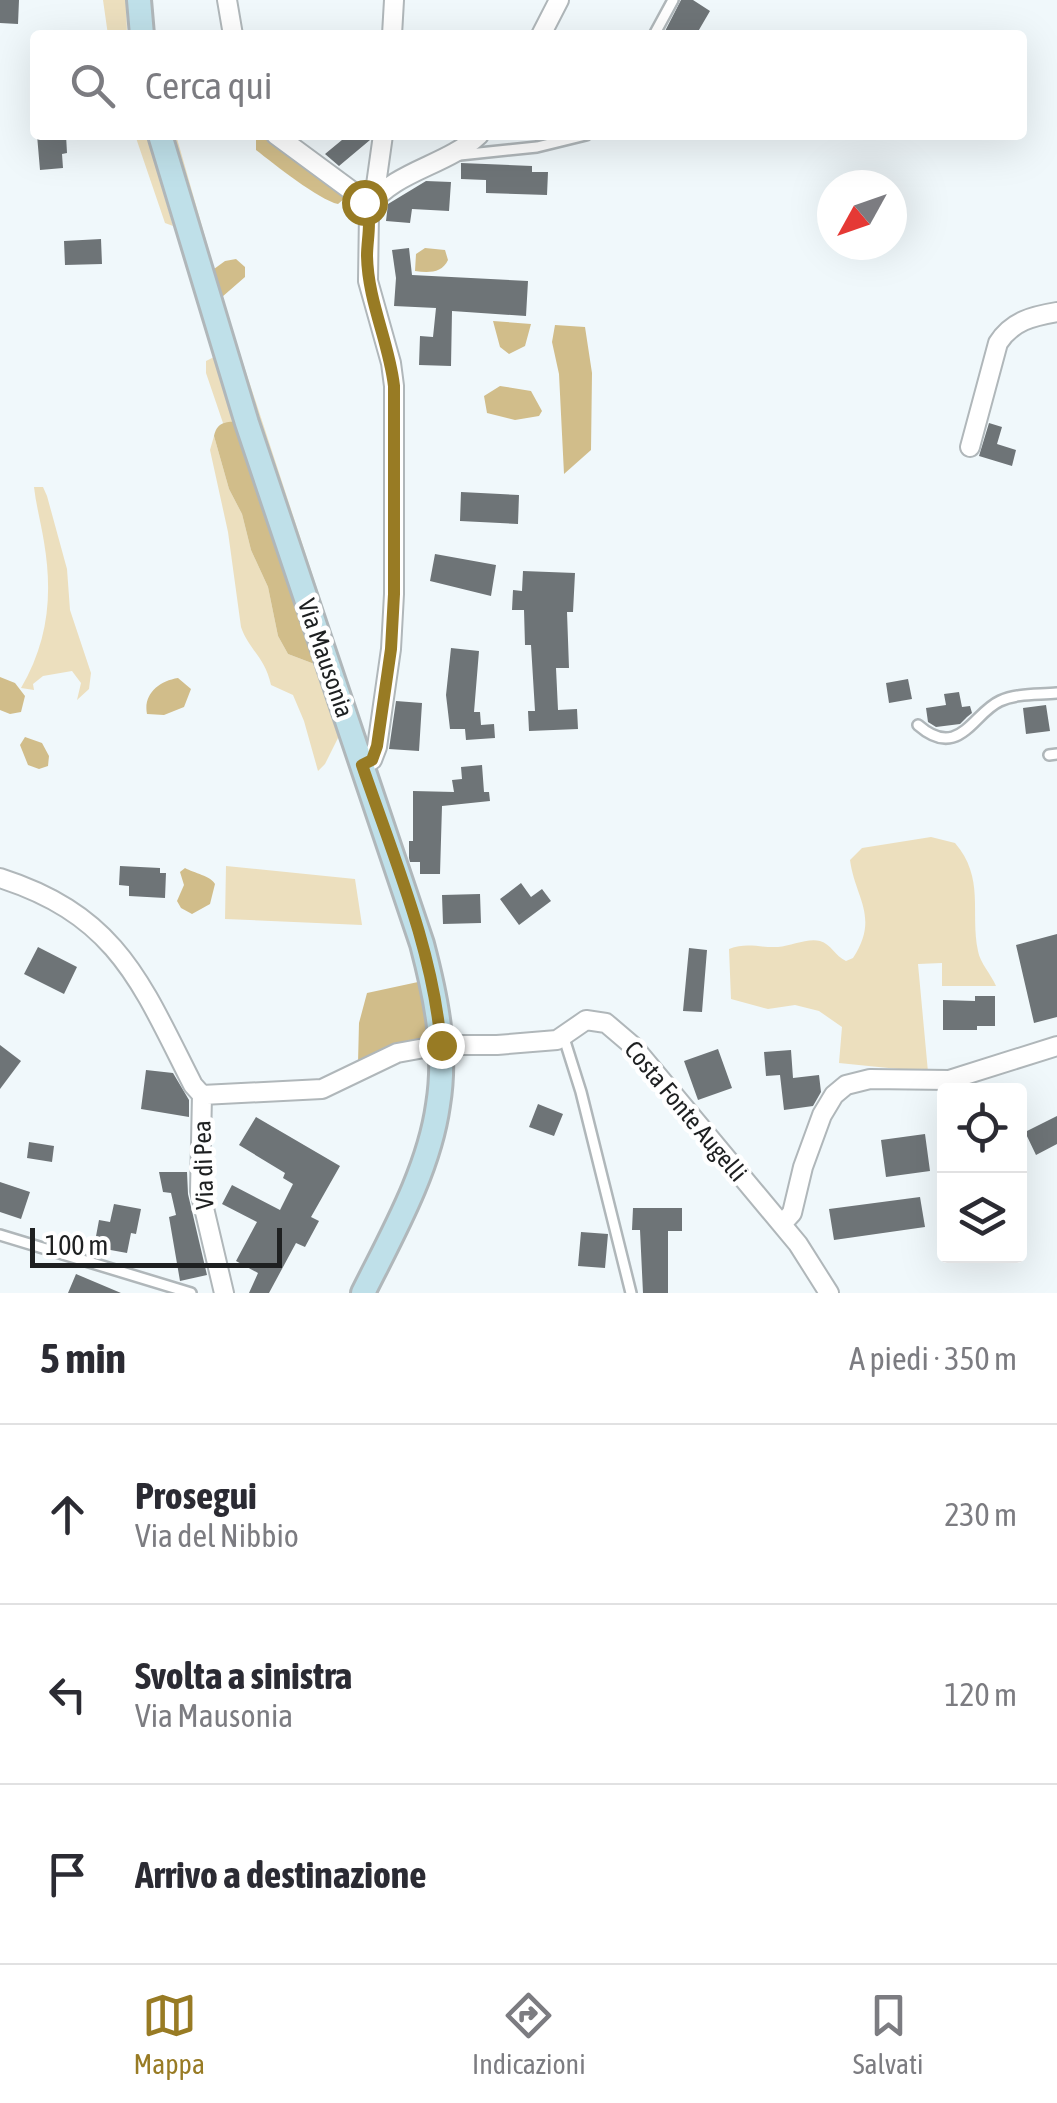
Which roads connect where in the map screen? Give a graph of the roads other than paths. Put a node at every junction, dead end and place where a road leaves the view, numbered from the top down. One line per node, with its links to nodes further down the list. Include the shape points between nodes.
1 (138, 0): 6 (main road)
2 (227, 0): 7 (street)
3 (394, 0): 8 (street)
4 (559, 0): 9 (street)
5 (673, 0): 10 (lane)
6 (141, 30)
7 (232, 30)
8 (392, 30)
9 (544, 30)
10 (657, 30)
11 (162, 140): 22 (main road, Via Mausonia, via 247,423)
12 (283, 140): 17 (street)
13 (382, 140): 17 (street)
14 (473, 140): 16 (street)
15 (566, 140): 16 (lane)
16 (450, 157): 17 (street, via 404,176)
17 (370, 204): 22 (street, via 368,280 394,386 394,594 377,746)
18 (1057, 312): 19 (street, via 1005,332)
19 (970, 447)
20 (1057, 694): 21 (lane, via 1008,698 954,735 938,737)
21 (918, 725)
22 (362, 765): 25 (main road, Via Mausonia, via 422,944)
23 (0, 878): 27 (street, via 70,908 100,931 134,972)
24 (564, 1038): 25 (street, Costa Fonte Augelli); 28 (street, Costa Fonte Augelli, via 591,1018 619,1031); 33 (lane)
25 (441, 1045): 27 (street, Costa Fonte Augelli, via 397,1053 322,1088); 32 (main road, Via Mausonia, via 433,1130)
26 (1057, 1046): 28 (street, via 949,1080 846,1085 822,1115 792,1213)
27 (202, 1094): 31 (street, Via di Pea, via 200,1191)
28 (782, 1224): 34 (street, Costa Fonte Augelli)
29 (0, 1236): 30 (lane)
30 (191, 1293)
31 (224, 1293)
32 (363, 1293)
33 (631, 1293)
34 (829, 1293)

